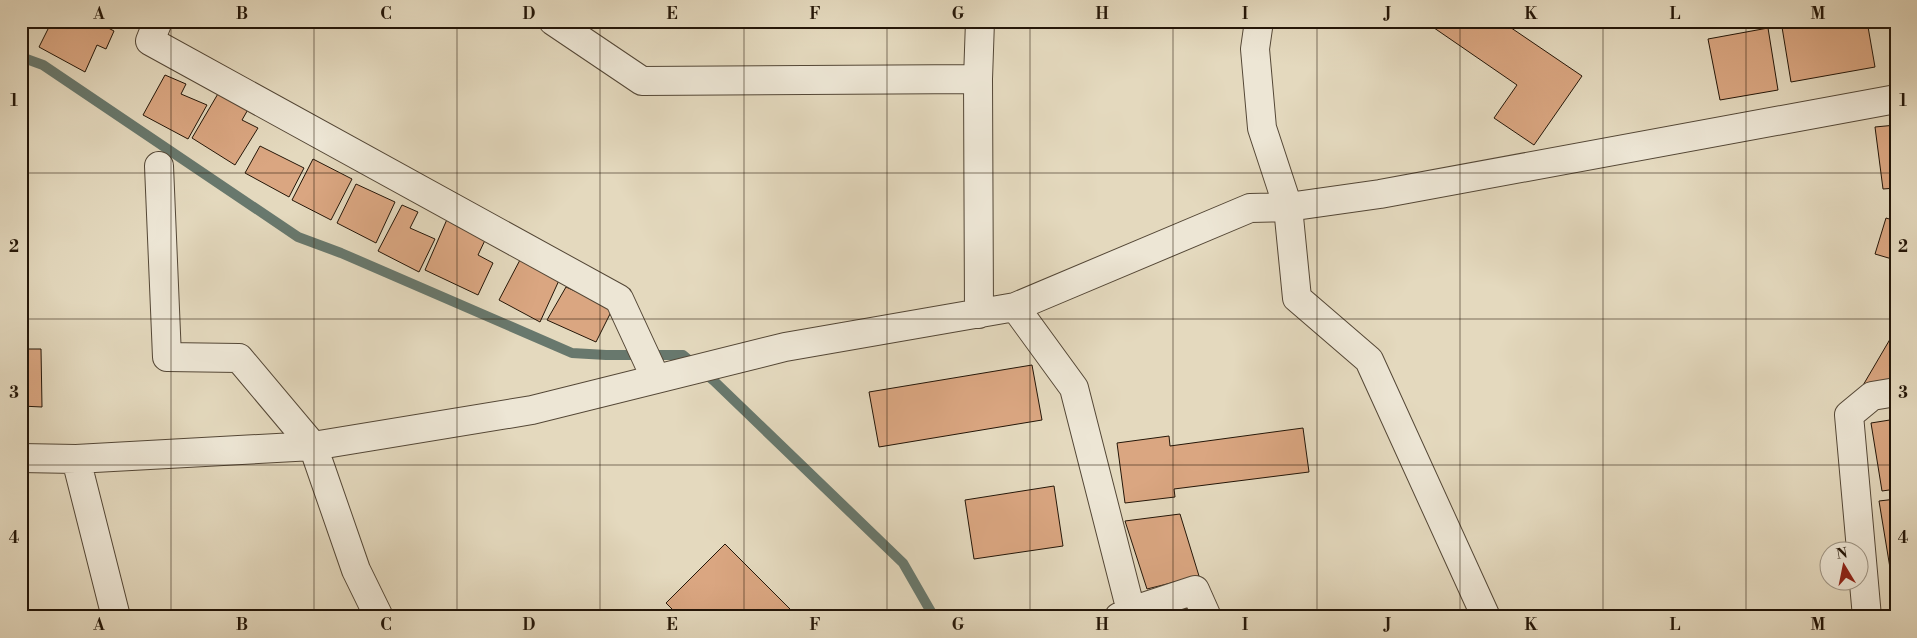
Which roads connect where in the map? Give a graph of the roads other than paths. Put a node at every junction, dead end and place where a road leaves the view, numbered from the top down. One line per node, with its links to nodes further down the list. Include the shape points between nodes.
1 (158, 21): 11 (street, via 150,40 619,299)
2 (553, 21): 5 (street, via 642,81)
3 (980, 21): 5 (street)
4 (1258, 21): 8 (street, via 1255,49 1262,128)
5 (978, 79): 10 (street)
6 (1896, 99): 8 (street)
7 (159, 166): 13 (street, via 168,357 240,358)
8 (1288, 208): 9 (street, via 1250,208); 20 (street, via 1297,298 1369,360)
9 (1015, 307): 10 (street); 16 (street, via 1074,388)
10 (979, 314): 11 (street, via 786,347)
11 (656, 379): 13 (street, via 532,410)
12 (1896, 392): 21 (street, via 1872,396 1849,415)
13 (313, 446): 15 (street); 18 (street, via 356,570)
14 (21, 458): 15 (street)
15 (76, 459): 17 (street)
16 (1125, 614): 19 (street, via 1195,590)
17 (116, 617)
18 (379, 617)
19 (1207, 617)
20 (1486, 617)
21 (1866, 617)

